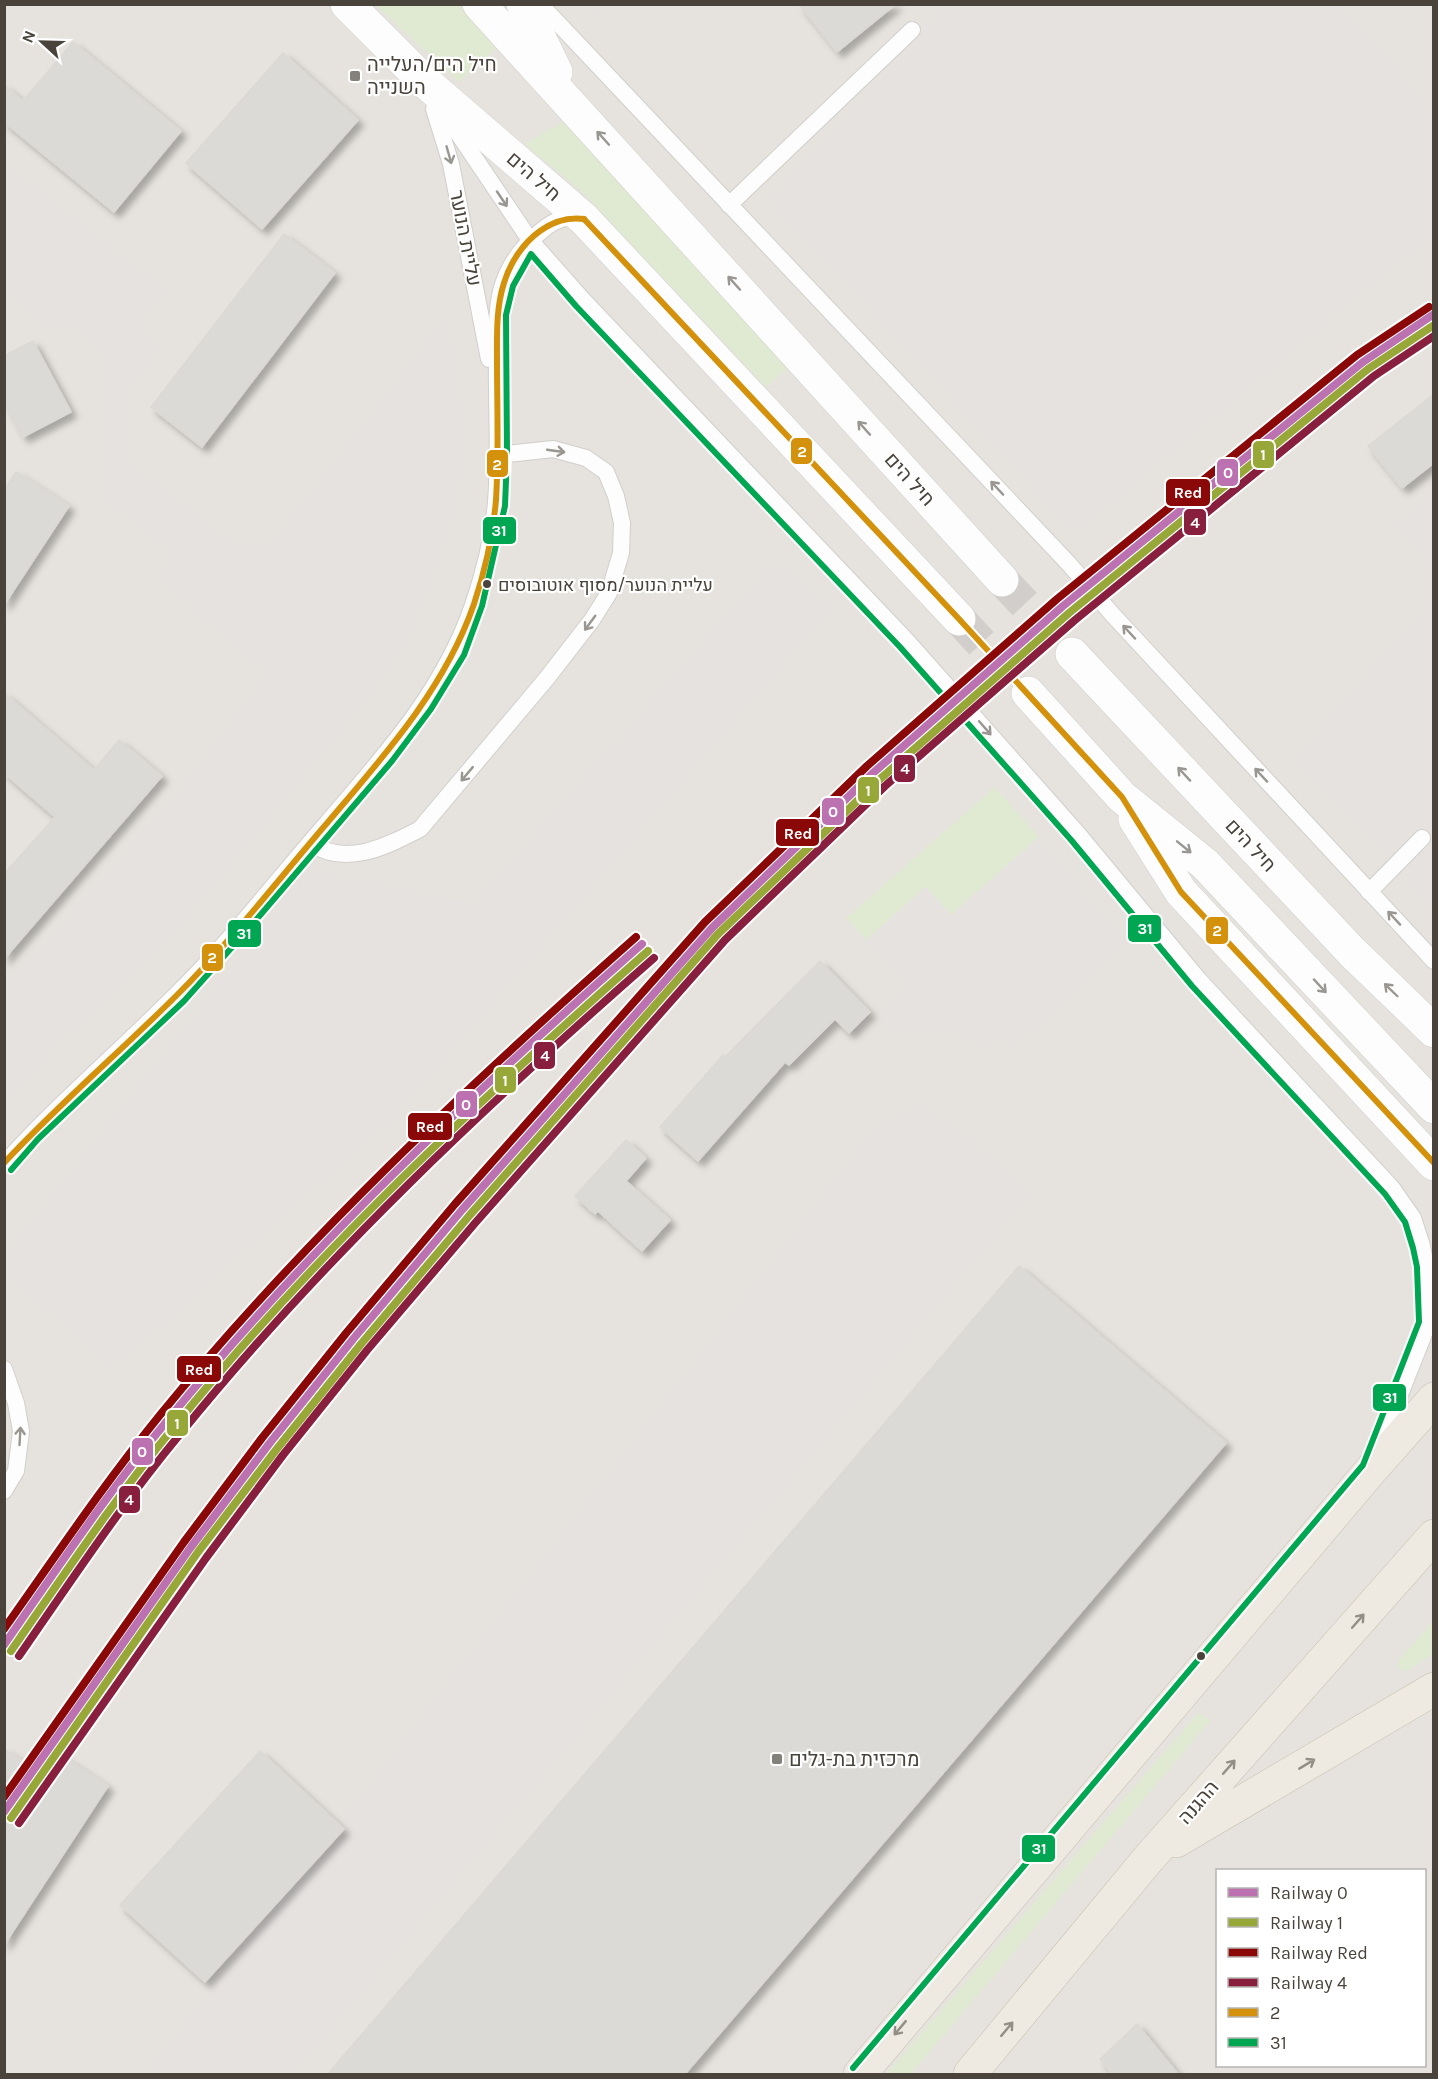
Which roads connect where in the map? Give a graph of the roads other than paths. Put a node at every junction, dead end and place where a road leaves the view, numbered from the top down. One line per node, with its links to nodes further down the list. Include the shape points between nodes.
1 (347, 4): 6 (street, חיל הים)
2 (479, 4): 7 (street, חיל הים)
3 (523, 4): 7 (street)
4 (540, 4): 8 (lane)
5 (912, 30): 8 (lane)
6 (423, 80): 9 (street, חיל הים); 10 (lane, one-way to 10); 11 (lane, עליית הנוער, one-way to 11, via 451,164)
7 (573, 106): 13 (street, חיל הים, one-way to 7)
8 (729, 205): 20 (lane, one-way to 8, via 1069,564)
9 (584, 219): 10 (lane, עליית הנוער, via 565,217); 14 (street, חיל הים)
10 (530, 240): 11 (lane, עליית הנוער, via 513,263 501,292); 28 (lane, one-way to 28, via 907,641 1079,835 1199,980 1392,1188 1413,1218 1426,1266 1428,1324)
11 (496, 398): 12 (lane, עליית הנוער)
12 (498, 455): 19 (lane, עליית הנוער, via 496,504 486,554 456,650 424,704 385,756); 19 (lane, one-way to 19, via 553,449 586,458 606,472 622,523 621,553 609,592 547,678 420,829 394,843 357,854 336,855)
13 (1002, 580)
14 (958, 619)
15 (1072, 654): 22 (street, חיל הים, one-way to 15, via 1352,952)
16 (1028, 693): 17 (street)
17 (1122, 797): 23 (street, one-way to 23, via 1205,864); 25 (street, via 1181,892)
18 (1422, 838): 20 (lane)
19 (310, 843): 24 (lane, עליית הנוער, via 178,994)
20 (1369, 892): 21 (lane, one-way to 20)
21 (1434, 961)
22 (1434, 1031)
23 (1434, 1107)
24 (4, 1164)
25 (1434, 1164)
26 (4, 1369): 29 (lane, one-way to 26, via 16,1471 21,1431)
27 (1434, 1399): 28 (highway)
28 (1371, 1470): 33 (highway, one-way to 33)
29 (4, 1491)
30 (1434, 1536): 32 (highway, ההגנה, one-way to 30)
31 (1434, 1689): 32 (highway, one-way to 31)
32 (1149, 1858): 34 (highway, ההגנה, one-way to 32)
33 (860, 2074)
34 (970, 2074)

